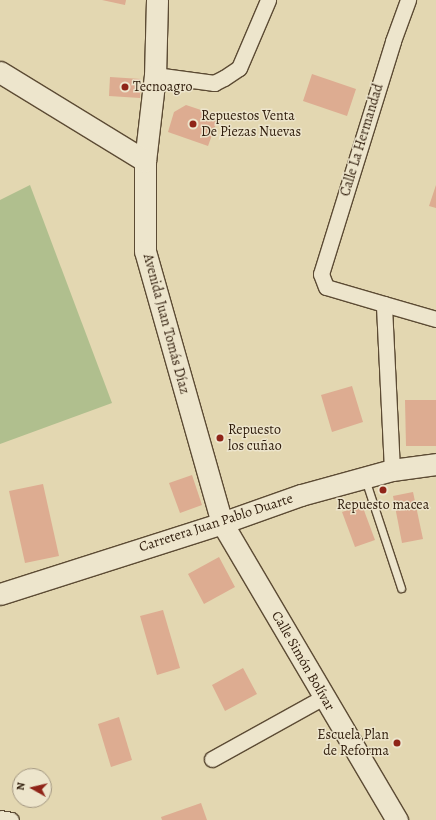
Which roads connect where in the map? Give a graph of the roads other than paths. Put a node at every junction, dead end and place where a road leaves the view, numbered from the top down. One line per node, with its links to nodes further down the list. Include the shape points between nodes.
1 (157, 0): 5 (street, Avenida Juan Tomás Díaz)
2 (268, 0): 5 (street, via 239,68 224,78 214,83)
3 (408, 0): 7 (street, Calle La Hermandad, via 321,274 326,287)
4 (0, 72): 6 (street)
5 (154, 74): 6 (street, Avenida Juan Tomás Díaz)
6 (145, 161): 12 (street, Avenida Juan Tomás Díaz, via 145,251)
7 (384, 304): 8 (street); 10 (street)
8 (436, 318)
9 (436, 464): 10 (street, Carretera Juan Pablo Duarte)
10 (392, 470): 11 (street, Carretera Juan Pablo Duarte)
11 (364, 477): 12 (street, Carretera Juan Pablo Duarte, via 301,495); 13 (lane)
12 (222, 523): 14 (street, Carretera Juan Pablo Duarte); 15 (street, Calle Simón Bolívar)
13 (401, 588)
14 (0, 594)
15 (324, 697): 16 (street); 19 (street, Calle Simón Bolívar)
16 (212, 760)
17 (0, 818): 18 (street)
18 (11, 820)
19 (396, 820)

